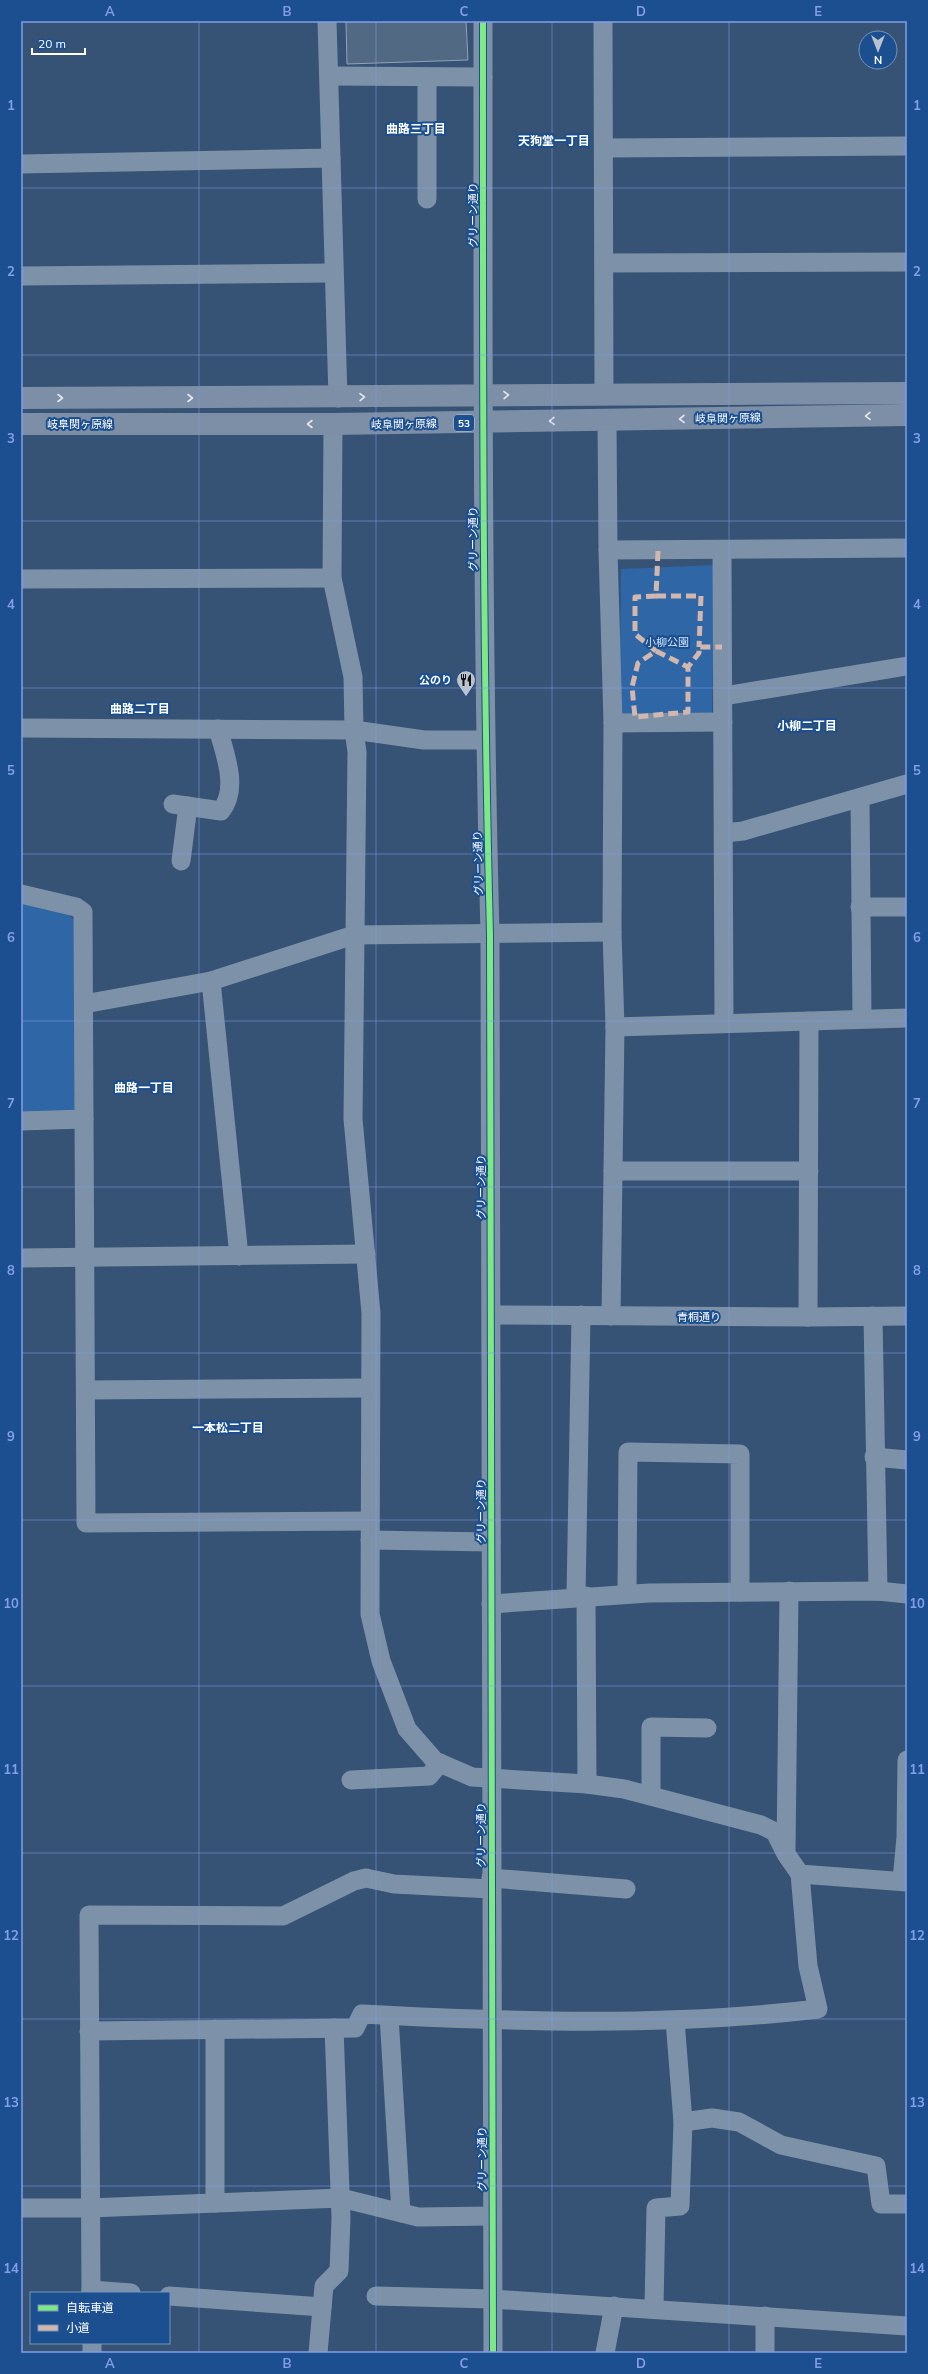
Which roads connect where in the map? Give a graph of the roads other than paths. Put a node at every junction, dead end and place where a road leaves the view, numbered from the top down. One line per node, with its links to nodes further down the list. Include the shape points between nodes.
1 (327, 21): 4 (street)
2 (483, 21): 6 (street, グリーン通り)
3 (603, 21): 8 (street)
4 (329, 76): 5 (street); 9 (street)
5 (427, 77): 6 (street); 11 (street)
6 (483, 77): 18 (street, グリーン通り)
7 (907, 146): 8 (street)
8 (604, 148): 13 (street)
9 (331, 158): 10 (street); 14 (street)
10 (21, 164)
11 (428, 200)
12 (907, 262): 13 (street)
13 (604, 263): 16 (street)
14 (333, 273): 15 (street); 20 (street)
15 (21, 276)
16 (604, 393): 17 (main road); 18 (main road, one-way to 16)
17 (907, 393)
18 (482, 396): 20 (main road, one-way to 18); 23 (street, グリーン通り)
19 (21, 398): 20 (main road, one-way to 20)
20 (338, 398)
21 (907, 415): 22 (main road, 岐阜関ヶ原線 / 53, one-way to 22)
22 (607, 420): 23 (main road, 岐阜関ヶ原線 / 53, one-way to 23); 27 (street)
23 (482, 423): 25 (main road, 岐阜関ヶ原線 / 53); 38 (street, グリーン通り)
24 (21, 424): 25 (main road, 岐阜関ヶ原線 / 53, one-way to 24)
25 (333, 424): 29 (street)
26 (907, 548): 28 (street)
27 (608, 550): 28 (street); 33 (street)
28 (722, 550): 32 (street)
29 (332, 578): 30 (street); 37 (street, via 353,677)
30 (21, 579)
31 (907, 666): 32 (street)
32 (724, 696): 34 (street)
33 (613, 722): 34 (street); 46 (street)
34 (723, 722): 41 (street)
35 (21, 728): 36 (street)
36 (218, 729): 37 (street); 42 (street, via 230,770 228,803 221,811 180,805)
37 (354, 730): 38 (street, via 424,740); 48 (street, via 357,752)
38 (485, 740): 47 (street, グリーン通り)
39 (907, 784): 40 (street)
40 (860, 798): 41 (street, via 743,831); 44 (street)
41 (724, 833): 54 (street)
42 (181, 861)
43 (21, 894): 50 (street, via 76,907 83,912)
44 (860, 907): 45 (street); 51 (street)
45 (907, 907)
46 (612, 932): 47 (street); 55 (street)
47 (490, 934): 48 (street); 64 (street, グリーン通り)
48 (354, 935): 49 (street); 60 (street, via 353,1119)
49 (211, 981): 50 (street); 61 (street)
50 (84, 1004): 56 (street)
51 (862, 1018): 52 (street); 53 (street)
52 (907, 1018)
53 (809, 1021): 54 (street); 59 (street)
54 (724, 1023): 55 (street)
55 (615, 1027): 58 (street)
56 (84, 1120): 57 (street); 63 (street)
57 (21, 1121)
58 (613, 1171): 59 (street); 66 (street)
59 (808, 1171): 69 (street)
60 (366, 1254): 61 (street); 70 (street, via 371,1313)
61 (240, 1256): 63 (street)
62 (21, 1258): 63 (street)
63 (86, 1258): 71 (street)
64 (492, 1314): 65 (street, 青桐通り); 76 (street, グリーン通り)
65 (581, 1315): 66 (street, 青桐通り); 82 (street)
66 (611, 1316): 69 (street, 青桐通り)
67 (873, 1316): 68 (street, 青桐通り); 69 (street, 青桐通り); 72 (street)
68 (907, 1316)
69 (808, 1318)
70 (370, 1388): 71 (street); 74 (street)
71 (86, 1390): 74 (street, via 86,1523)
72 (874, 1457): 73 (street); 79 (street)
73 (907, 1460)
74 (370, 1521): 75 (street)
75 (370, 1540): 76 (street); 86 (street, via 370,1614 381,1661 407,1729 435,1761)
76 (491, 1542): 83 (street, グリーン通り)
77 (789, 1591): 78 (street); 79 (street); 91 (street)
78 (740, 1592): 80 (street); 80 (street, via 740,1454 628,1452)
79 (878, 1592): 81 (street)
80 (627, 1594): 82 (street)
81 (907, 1594)
82 (581, 1597): 83 (street); 89 (street)
83 (491, 1604): 87 (street, グリーン通り)
84 (707, 1728): 90 (street, via 651,1727)
85 (907, 1760): 93 (street)
86 (440, 1763): 87 (street, via 472,1777); 88 (street, via 429,1776)
87 (492, 1779): 89 (street); 94 (street, グリーン通り)
88 (351, 1780)
89 (587, 1784): 90 (street)
90 (651, 1796): 91 (street, via 761,1825 775,1832)
91 (786, 1854): 92 (street)
92 (800, 1874): 93 (street); 97 (street, via 808,1966 818,2009 758,2016)
93 (905, 1882)
94 (491, 1883): 95 (street); 98 (street, グリーン通り); 101 (street, via 394,1884 366,1878 354,1881 283,1916 89,1915)
95 (626, 1889)
96 (389, 2016): 98 (street); 99 (street, via 362,2014 355,2028); 108 (street)
97 (675, 2020): 98 (street); 102 (street)
98 (494, 2021): 109 (street, グリーン通り)
99 (334, 2028): 100 (street); 103 (street)
100 (215, 2029): 101 (street); 104 (street)
101 (89, 2031): 107 (street)
102 (683, 2122): 105 (street, via 712,2118 739,2122 781,2145 876,2166 881,2204); 116 (street, via 680,2206 656,2208)
103 (341, 2198): 104 (street); 108 (street); 115 (street, via 339,2271 324,2286)
104 (215, 2203): 107 (street)
105 (907, 2204)
106 (21, 2208): 107 (street)
107 (89, 2208): 110 (street)
108 (401, 2212): 109 (street, via 418,2217)
109 (492, 2216): 113 (street, グリーン通り)
110 (91, 2292)
111 (170, 2296): 115 (street)
112 (376, 2296): 113 (street)
113 (492, 2298): 114 (street); 120 (street, グリーン通り)
114 (614, 2306): 116 (street); 121 (street)
115 (322, 2307): 119 (street)
116 (654, 2308): 117 (street)
117 (765, 2316): 118 (street); 122 (street)
118 (907, 2326)
119 (318, 2353)
120 (493, 2353)
121 (605, 2353)
122 (765, 2353)

